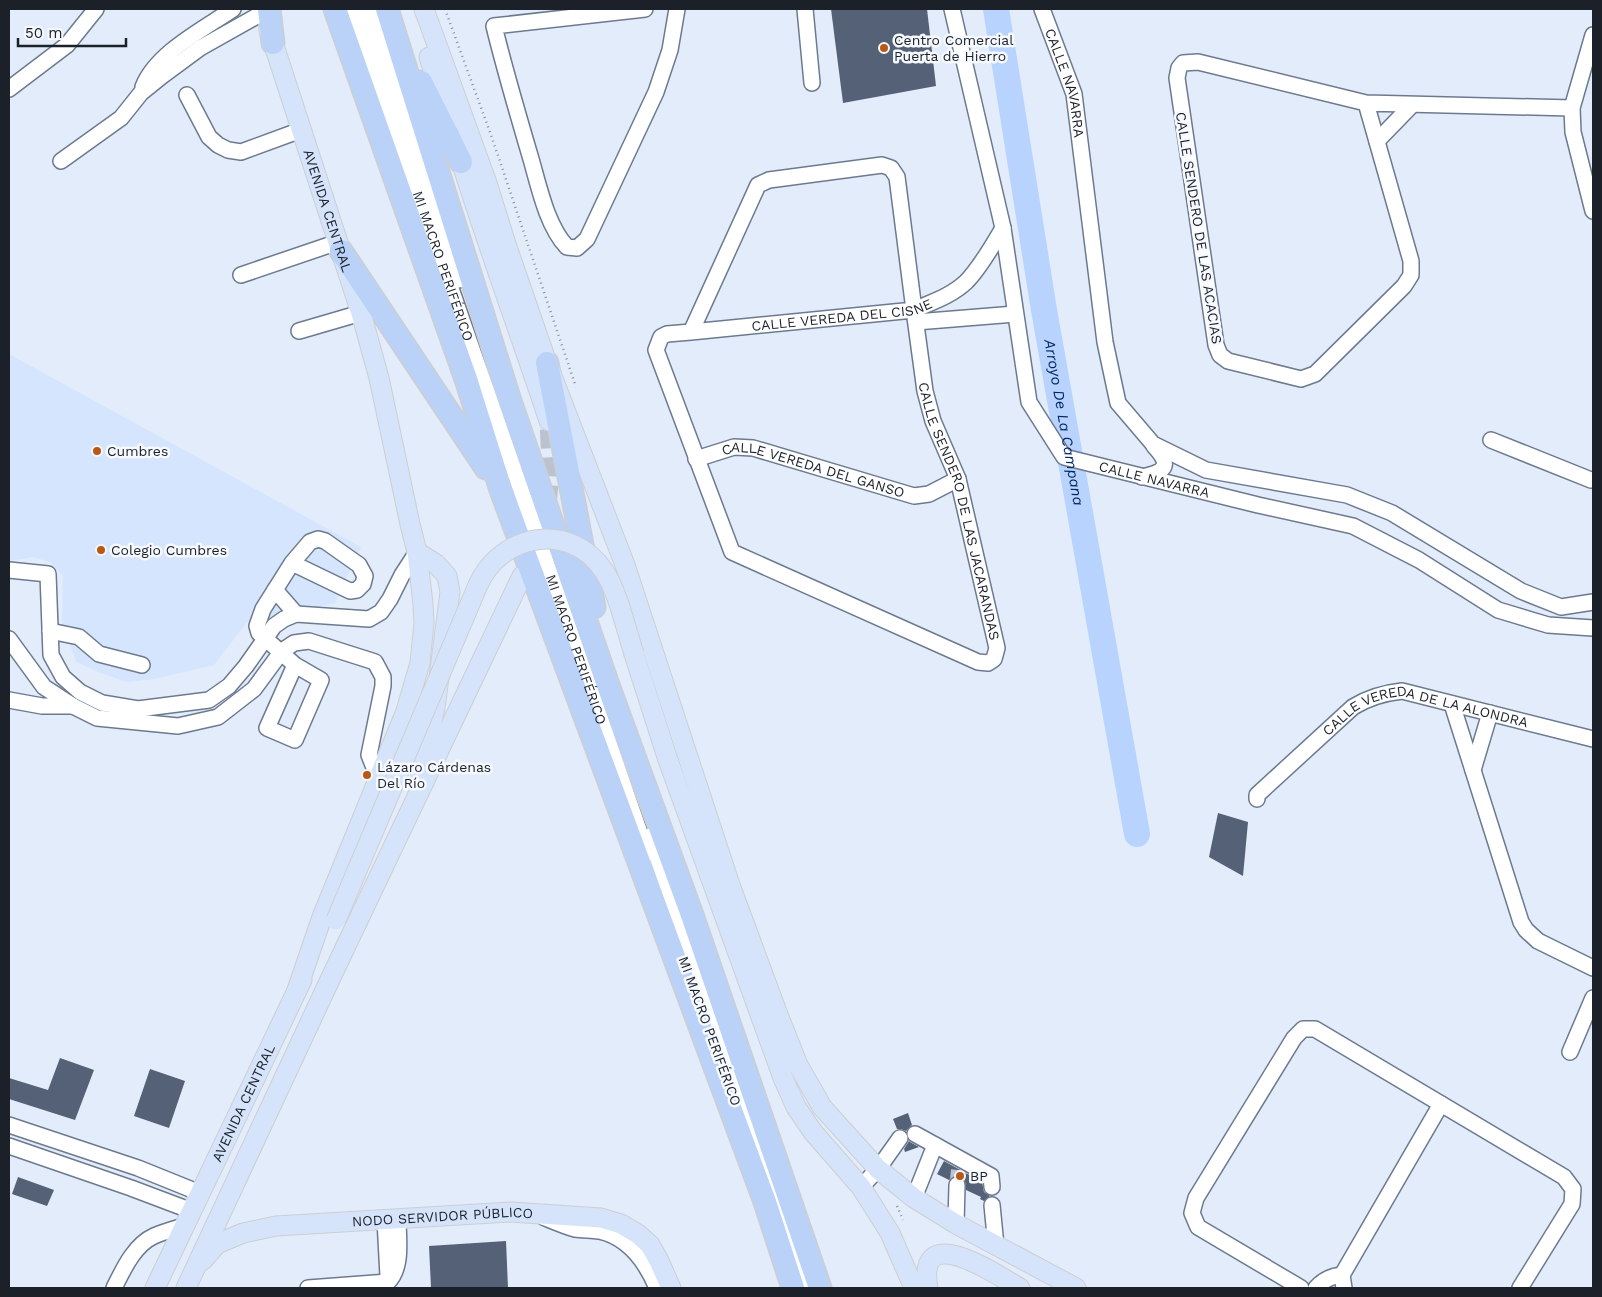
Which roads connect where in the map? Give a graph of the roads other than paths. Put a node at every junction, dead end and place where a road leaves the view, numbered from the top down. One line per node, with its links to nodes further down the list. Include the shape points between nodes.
1 (96, 9): 20 (street, via 67,44)
2 (233, 9): 21 (street, via 160,61 147,76)
3 (335, 9): 48 (highway, via 466,379)
4 (354, 9): 106 (street, MI MACRO PERIFÉRICO)
5 (369, 9): 107 (street, MI MACRO PERIFÉRICO, via 493,383)
6 (387, 9): 63 (highway, via 509,398)
7 (391, 9): 29 (highway, via 414,66)
8 (414, 9): 29 (main road)
9 (424, 9): 40 (main road)
10 (645, 9): 16 (street)
11 (676, 9): 16 (street, via 670,50 656,92 587,239 577,248 567,247 558,237 544,202 494,26)
12 (805, 9): 19 (street)
13 (952, 9): 31 (street, CALLE NAVARRA)
14 (1042, 9): 43 (street, CALLE NAVARRA, via 1074,94 1104,342 1118,403)
15 (266, 10): 18 (highway); 21 (street, via 200,48)
16 (535, 15)
17 (1593, 35): 25 (street)
18 (273, 43): 26 (main road, AVENIDA CENTRAL)
19 (812, 83)
20 (9, 90)
21 (141, 93): 28 (street, via 121,118)
22 (187, 95): 26 (street, via 210,137 228,150 241,152)
23 (1366, 103): 24 (street, CALLE SENDERO DE LAS ACACIAS); 27 (street, CALLE SENDERO DE LAS ACACIAS); 27 (street, CALLE SENDERO DE LAS ACACIAS, via 1198,62 1183,63 1179,68 1177,78 1216,345 1220,355 1228,361 1301,379 1315,374 1404,286 1411,275 1411,261)
24 (1412, 105): 25 (street, CALLE SENDERO DE LAS ACACIAS); 27 (street)
25 (1572, 108): 30 (street, via 1572,132)
26 (301, 130): 32 (main road, AVENIDA CENTRAL)
27 (1377, 141)
28 (61, 161)
29 (461, 162): 41 (main road)
30 (1593, 211)
31 (1003, 228): 35 (street, CALLE NAVARRA); 36 (street, CALLE VEREDA DEL CISNE, via 966,282)
32 (339, 246): 33 (street); 34 (highway)
33 (241, 275)
34 (370, 310): 37 (street); 48 (highway); 49 (main road, via 379,378)
35 (1015, 314): 36 (street, CALLE VEREDA DEL CISNE); 45 (street, CALLE NAVARRA, via 1029,402 1071,459)
36 (915, 316): 38 (street, CALLE VEREDA DEL CISNE); 38 (street, CALLE SENDERO DE LAS JACARANDAS, via 897,177 892,168 882,165 758,184); 46 (street, CALLE SENDERO DE LAS JACARANDAS, via 933,421)
37 (299, 331)
38 (691, 332): 39 (street, CALLE VEREDA DEL CISNE, via 661,337)
39 (656, 350): 44 (street, CALLE SENDERO DE LAS JACARANDAS)
40 (547, 363): 63 (highway); 85 (main road, via 625,565 730,885 798,1065 822,1107)
41 (549, 421)
42 (1491, 440): 47 (street)
43 (1153, 444): 45 (street, via 1164,456 1165,463 1162,470); 54 (street, CALLE NAVARRA, via 1206,470 1347,495 1392,513 1521,591 1561,607)
44 (696, 459): 46 (street, CALLE VEREDA DEL GANSO, via 734,447 753,448 914,496 929,494); 46 (street, CALLE SENDERO DE LAS JACARANDAS, via 732,552 978,662 988,663 994,659 996,648)
45 (1141, 477): 56 (street, CALLE NAVARRA, via 1353,526 1419,560 1498,610 1548,625)
46 (958, 479)
47 (1593, 480)
48 (501, 490): 105 (highway, via 765,1202)
49 (417, 552): 55 (street, via 381,612 369,618); 72 (main road, via 424,623 420,663 401,724); 74 (main road, via 447,576 450,592 435,708)
50 (292, 564): 53 (street)
51 (9, 570): 57 (street, via 48,574)
52 (522, 576): 74 (main road)
53 (275, 590): 55 (street); 59 (street, via 257,626)
54 (1593, 602)
55 (296, 614): 59 (street, via 274,626)
56 (1593, 628)
57 (50, 630): 61 (street, via 79,637 99,654); 65 (street, via 51,655 63,676 80,692)
58 (9, 639): 67 (street, via 44,687)
59 (264, 639): 60 (street); 65 (street, via 229,686 209,700 138,709)
60 (282, 651): 62 (street); 69 (street, via 254,689 218,717 178,726); 72 (street, via 294,643 310,642 375,662 383,677 383,686 369,755)
61 (142, 665)
62 (295, 665): 62 (street, via 321,680 295,740 267,728)
63 (608, 684): 108 (highway, via 692,915)
64 (9, 700): 67 (street, via 42,706)
65 (102, 703): 69 (street)
66 (1452, 704): 68 (street, CALLE VEREDA DE LA ALONDRA); 71 (street); 73 (street, CALLE VEREDA DE LA ALONDRA, via 1402,691 1365,700 1257,795)
67 (73, 706): 69 (street)
68 (1490, 713): 70 (street, CALLE VEREDA DE LA ALONDRA); 71 (street)
69 (97, 718)
70 (1593, 739)
71 (1473, 770): 75 (street, via 1521,922 1538,942)
72 (378, 780): 76 (main road, via 322,917)
73 (1257, 799)
74 (410, 812): 97 (main road, AVENIDA CENTRAL)
75 (1593, 968)
76 (297, 990): 87 (main road, AVENIDA CENTRAL, bridge, via 336,920 482,575 501,554 518,544 536,539 565,542 583,550 598,563 609,580 668,760 796,1107 812,1132); 89 (main road, AVENIDA CENTRAL)
77 (1593, 998): 78 (street)
78 (1570, 1052)
79 (1441, 1104): 98 (street); 113 (street, via 1315,1029 1303,1029 1294,1038 1196,1198 1192,1213 1198,1227); 115 (street, via 1564,1176 1573,1189 1572,1204)
80 (9, 1125): 89 (street, via 138,1168)
81 (915, 1134): 83 (street)
82 (900, 1138): 85 (street)
83 (935, 1145): 88 (street, via 958,1161 991,1176); 90 (street)
84 (9, 1146): 93 (street, via 131,1188)
85 (878, 1169): 87 (street); 90 (main road)
86 (957, 1185): 95 (street)
87 (861, 1187): 109 (main road, AVENIDA CENTRAL, via 890,1233)
88 (992, 1187)
89 (200, 1193): 93 (main road, AVENIDA CENTRAL)
90 (914, 1198): 95 (main road)
91 (992, 1205): 96 (street)
92 (537, 1214): 94 (main road, NODO SERVIDOR PÚBLICO, via 511,1212); 103 (street, via 563,1226 599,1231 619,1240 641,1258); 104 (main road, NODO SERVIDOR PÚBLICO, via 602,1218 621,1224 650,1246)
93 (188, 1218): 99 (street, via 152,1236 128,1261); 100 (main road, AVENIDA CENTRAL)
94 (392, 1220): 97 (main road, NODO SERVIDOR PÚBLICO, via 276,1226 243,1232 217,1244); 102 (street, via 388,1282)
95 (956, 1224): 96 (main road)
96 (996, 1246): 112 (main road)
97 (194, 1270): 101 (main road, AVENIDA CENTRAL)
98 (1343, 1281): 114 (street, via 1331,1277)
99 (114, 1288)
100 (155, 1288)
101 (186, 1288)
102 (308, 1288)
103 (657, 1288)
104 (671, 1288)
105 (793, 1288)
106 (801, 1288)
107 (807, 1288)
108 (820, 1288)
109 (914, 1288)
110 (928, 1288): 111 (main road, via 925,1275 928,1262 943,1253 968,1260)
111 (1020, 1288)
112 (1076, 1288)
113 (1301, 1288)
114 (1316, 1288)
115 (1520, 1288)

